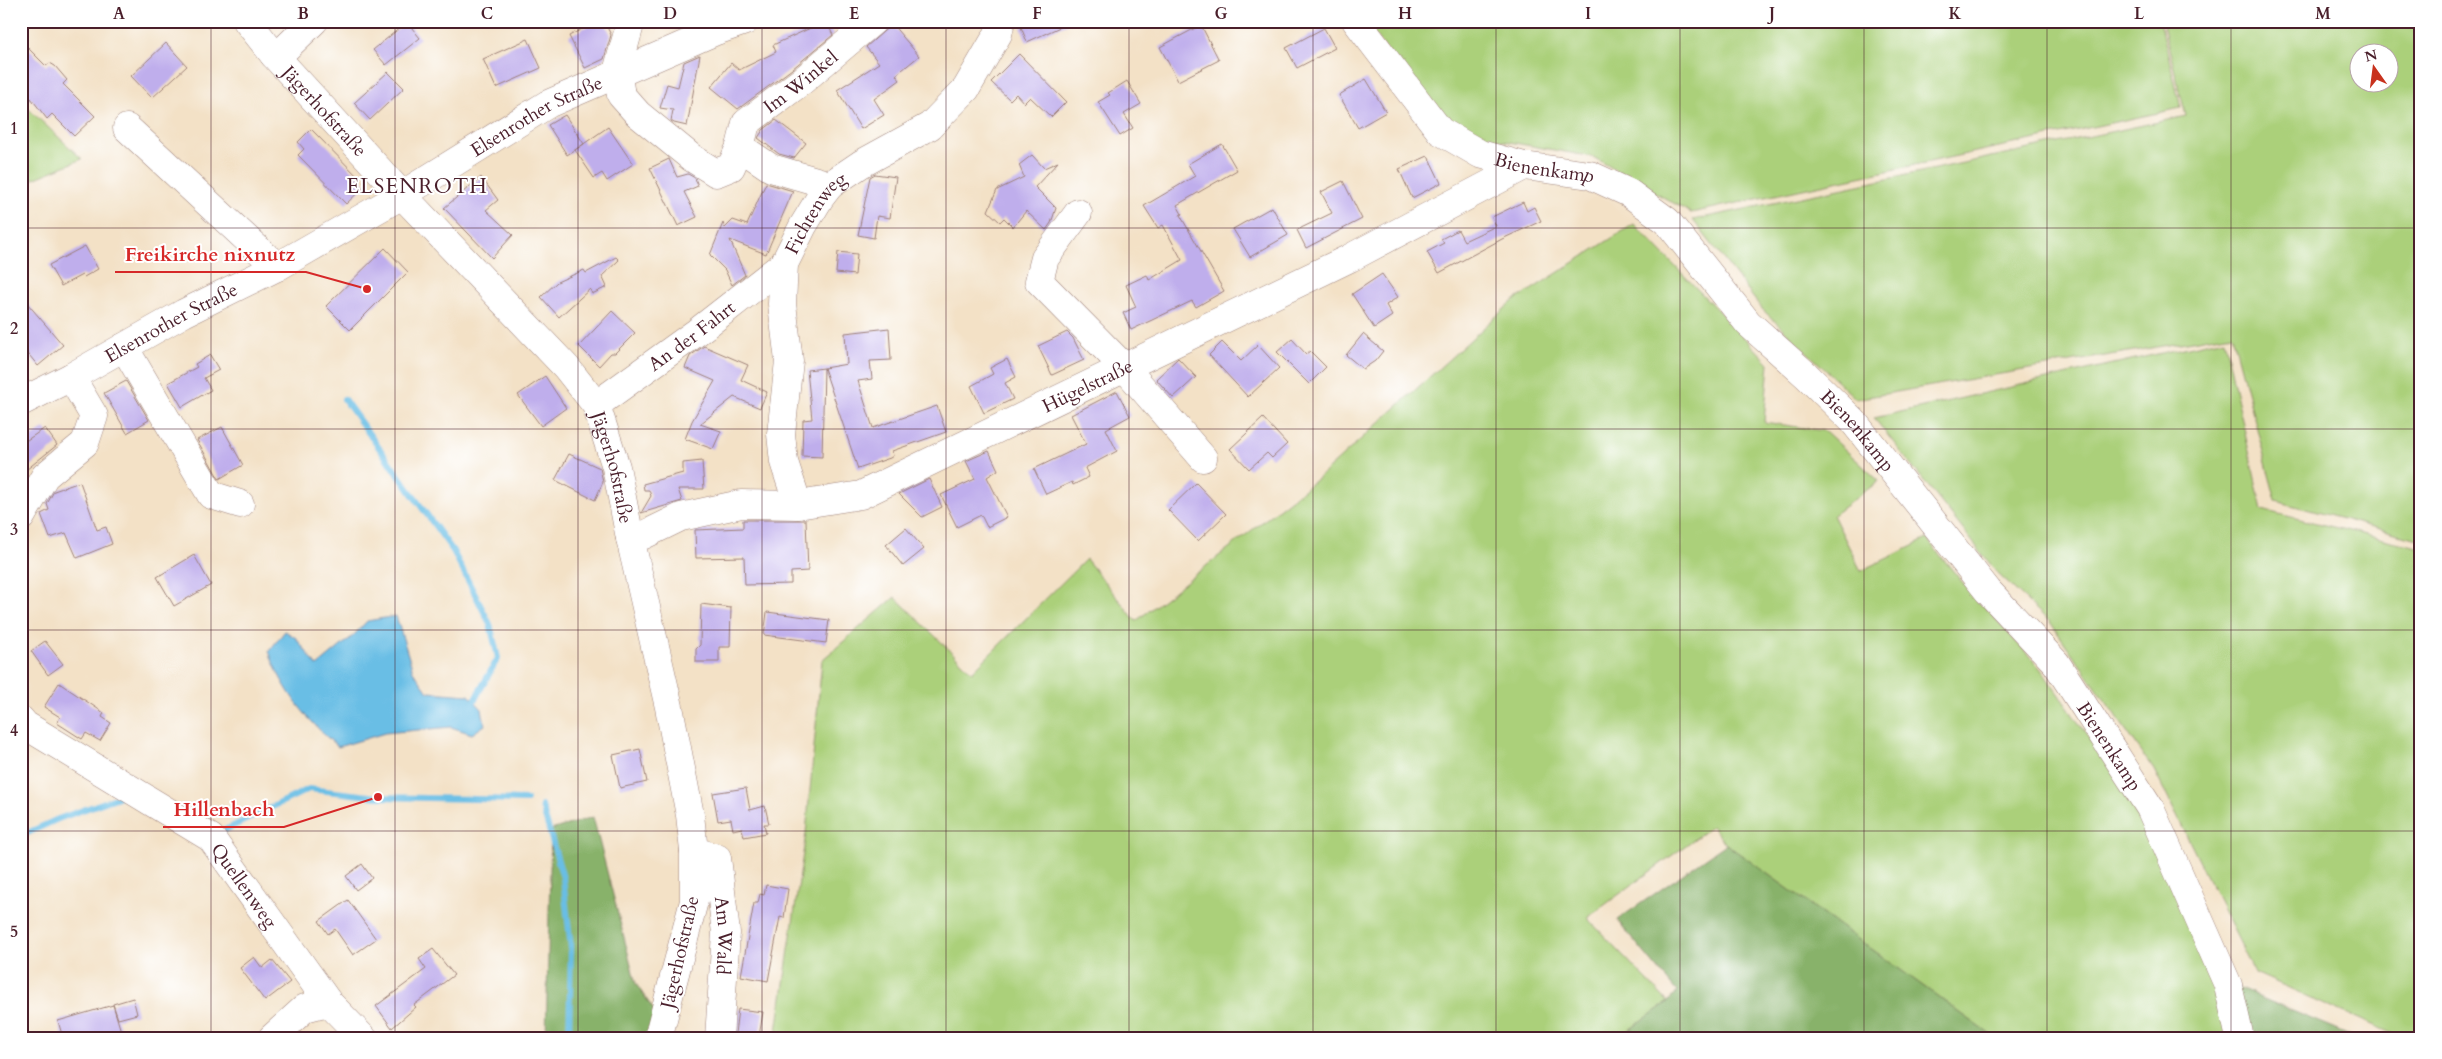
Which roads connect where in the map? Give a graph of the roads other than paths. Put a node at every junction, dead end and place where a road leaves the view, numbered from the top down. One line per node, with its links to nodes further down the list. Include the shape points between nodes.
1 (247, 21): 8 (street, Jägerhofstraße)
2 (314, 21): 8 (street)
3 (631, 21): 9 (street)
4 (745, 21): 9 (street, Elsenrother Straße)
5 (873, 21): 11 (street, Im Winkel, via 746,123)
6 (1001, 21): 13 (street, Fichtenweg, via 998,34 966,88 930,126)
7 (1356, 21): 12 (street, Bienenkamp, via 1440,131 1480,154)
8 (274, 55): 14 (street, Jägerhofstraße)
9 (617, 72): 11 (street, Im Winkel, via 621,95 638,114 716,174 731,167); 14 (street, Elsenrother Straße, via 548,104)
10 (127, 128): 17 (street)
11 (740, 147): 13 (street, via 771,168)
12 (1524, 166): 19 (street, Hügelstraße, via 1350,258); 35 (street, Bienenkamp, via 1590,176 1629,193 1667,221 1748,323 1853,421 1988,591 2056,663 2150,808 2228,985)
13 (830, 185): 16 (street, Fichtenweg, via 803,226)
14 (402, 195): 17 (street, Elsenrother Straße); 22 (street, Jägerhofstraße, via 566,366)
15 (1078, 213): 19 (street, via 1045,258 1039,281)
16 (784, 264): 22 (street, An der Fahrt); 25 (street, Fichtenweg, via 782,304 790,361 781,434 784,462)
17 (277, 267): 18 (street, Elsenrother Straße, via 184,313)
18 (124, 348): 20 (street, Elsenrother Straße); 24 (street, via 211,495)
19 (1125, 368): 23 (street); 25 (street, Hügelstraße, via 861,495)
20 (71, 377): 21 (street, Elsenrother Straße); 26 (street, via 94,416 85,443 45,476)
21 (21, 402)
22 (596, 405): 27 (street, Jägerhofstraße, via 616,467)
23 (1203, 458)
24 (240, 504)
25 (798, 505): 27 (street, Hügelstraße, via 741,504 682,517)
26 (21, 517)
27 (630, 538): 29 (street, Jägerhofstraße, via 671,716)
28 (21, 720): 30 (street, Quellenweg, via 211,838)
29 (694, 851): 33 (street, Jägerhofstraße, via 694,901); 34 (street, Am Wald, via 718,858 726,932)
30 (328, 1002): 31 (street, via 305,1008); 32 (street, Quellenweg)
31 (272, 1038)
32 (363, 1038)
33 (658, 1038)
34 (719, 1038)
35 (2240, 1038)

